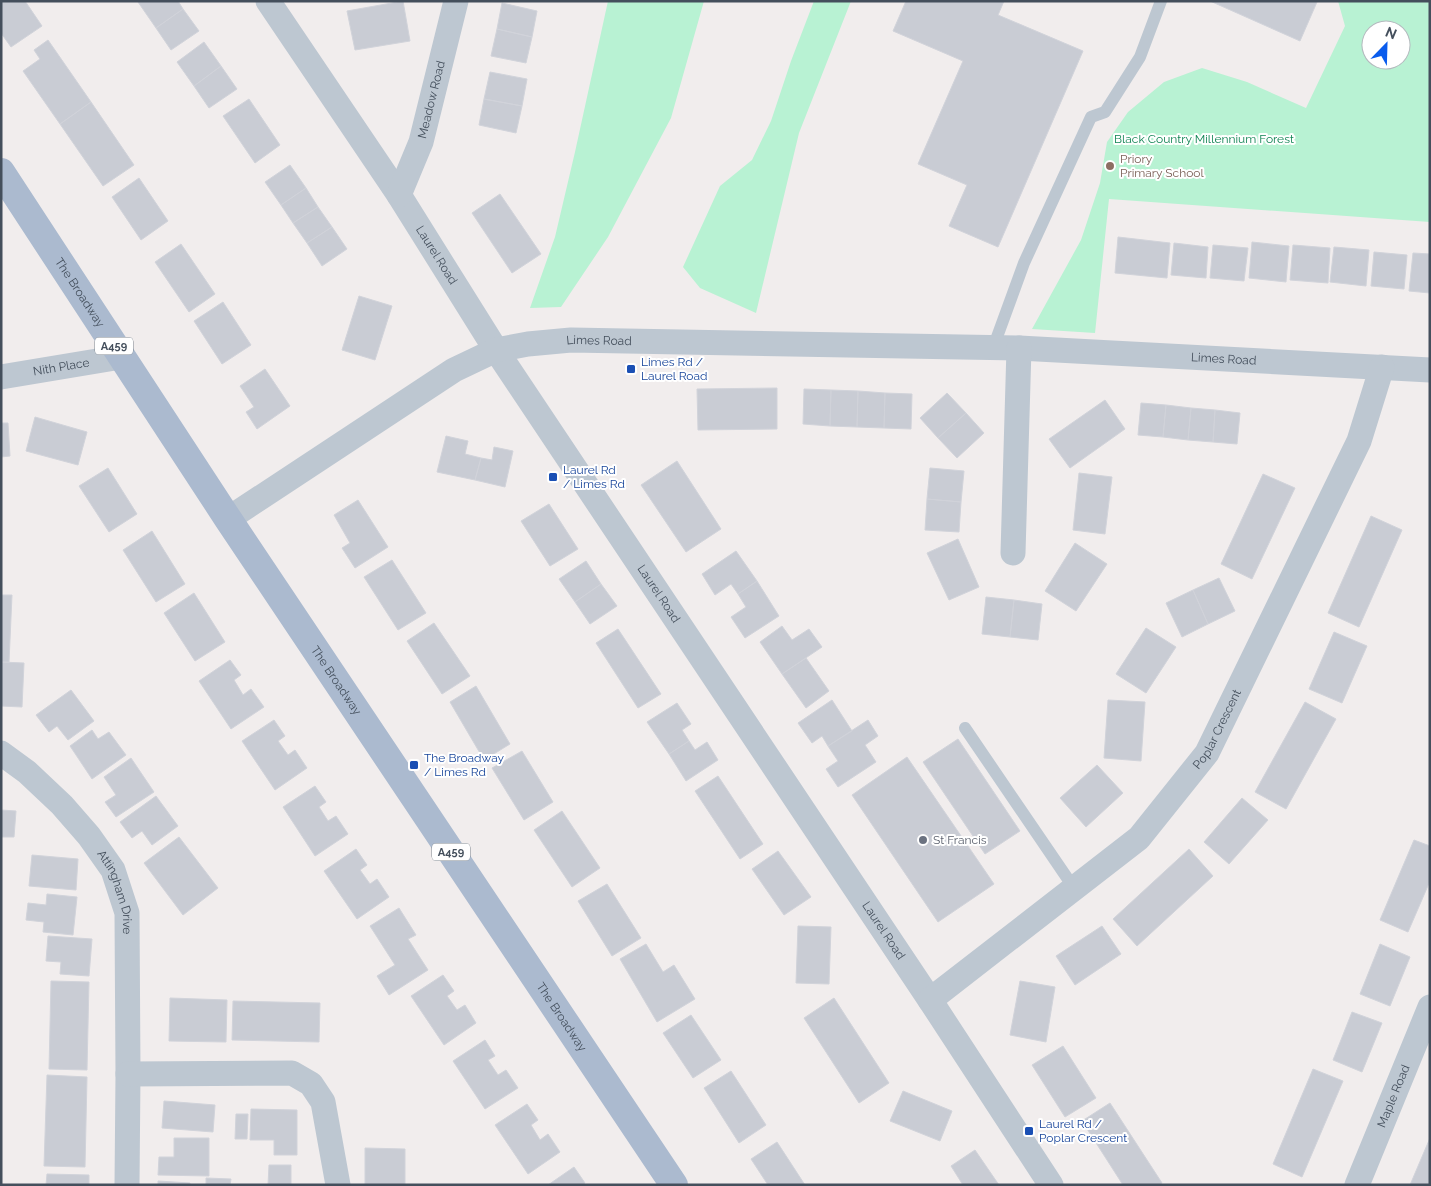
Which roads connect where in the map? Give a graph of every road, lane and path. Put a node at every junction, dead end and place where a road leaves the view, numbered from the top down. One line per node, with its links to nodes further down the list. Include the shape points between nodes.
1 (268, 1): 5 (street, Laurel Road)
2 (456, 1): 5 (street, Meadow Road, via 421,142)
3 (1161, 1): 6 (lane, via 1140,57 1105,112 1091,117 1024,263)
4 (1, 172): 9 (main road, The Broadway / A459)
5 (399, 195): 8 (street, Laurel Road)
6 (993, 348): 7 (street, Limes Road); 8 (street, Limes Road, via 571,340)
7 (1019, 348): 10 (street, Limes Road); 14 (street)
8 (496, 350): 13 (street, Limes Road, via 454,370); 18 (street, Laurel Road)
9 (121, 357): 12 (street, Nith Place); 13 (main road, The Broadway / A459)
10 (1382, 367): 11 (street, Limes Road); 17 (street, Poplar Crescent, via 1360,441 1207,753 1138,838)
11 (1430, 370)
12 (1, 378)
13 (228, 519): 23 (main road, The Broadway / A459)
14 (1013, 553)
15 (965, 728): 17 (lane)
16 (1, 753): 20 (street, Attingham Drive, via 62,805 113,870 127,913)
17 (1074, 888): 18 (street, Poplar Crescent)
18 (930, 1000): 24 (street, Laurel Road)
19 (1430, 1007): 25 (street, Maple Road)
20 (128, 1074): 21 (street, Attingham Drive); 22 (street, via 292,1073 311,1084 324,1102)
21 (127, 1185)
22 (338, 1185)
23 (674, 1185)
24 (1051, 1185)
25 (1357, 1185)

